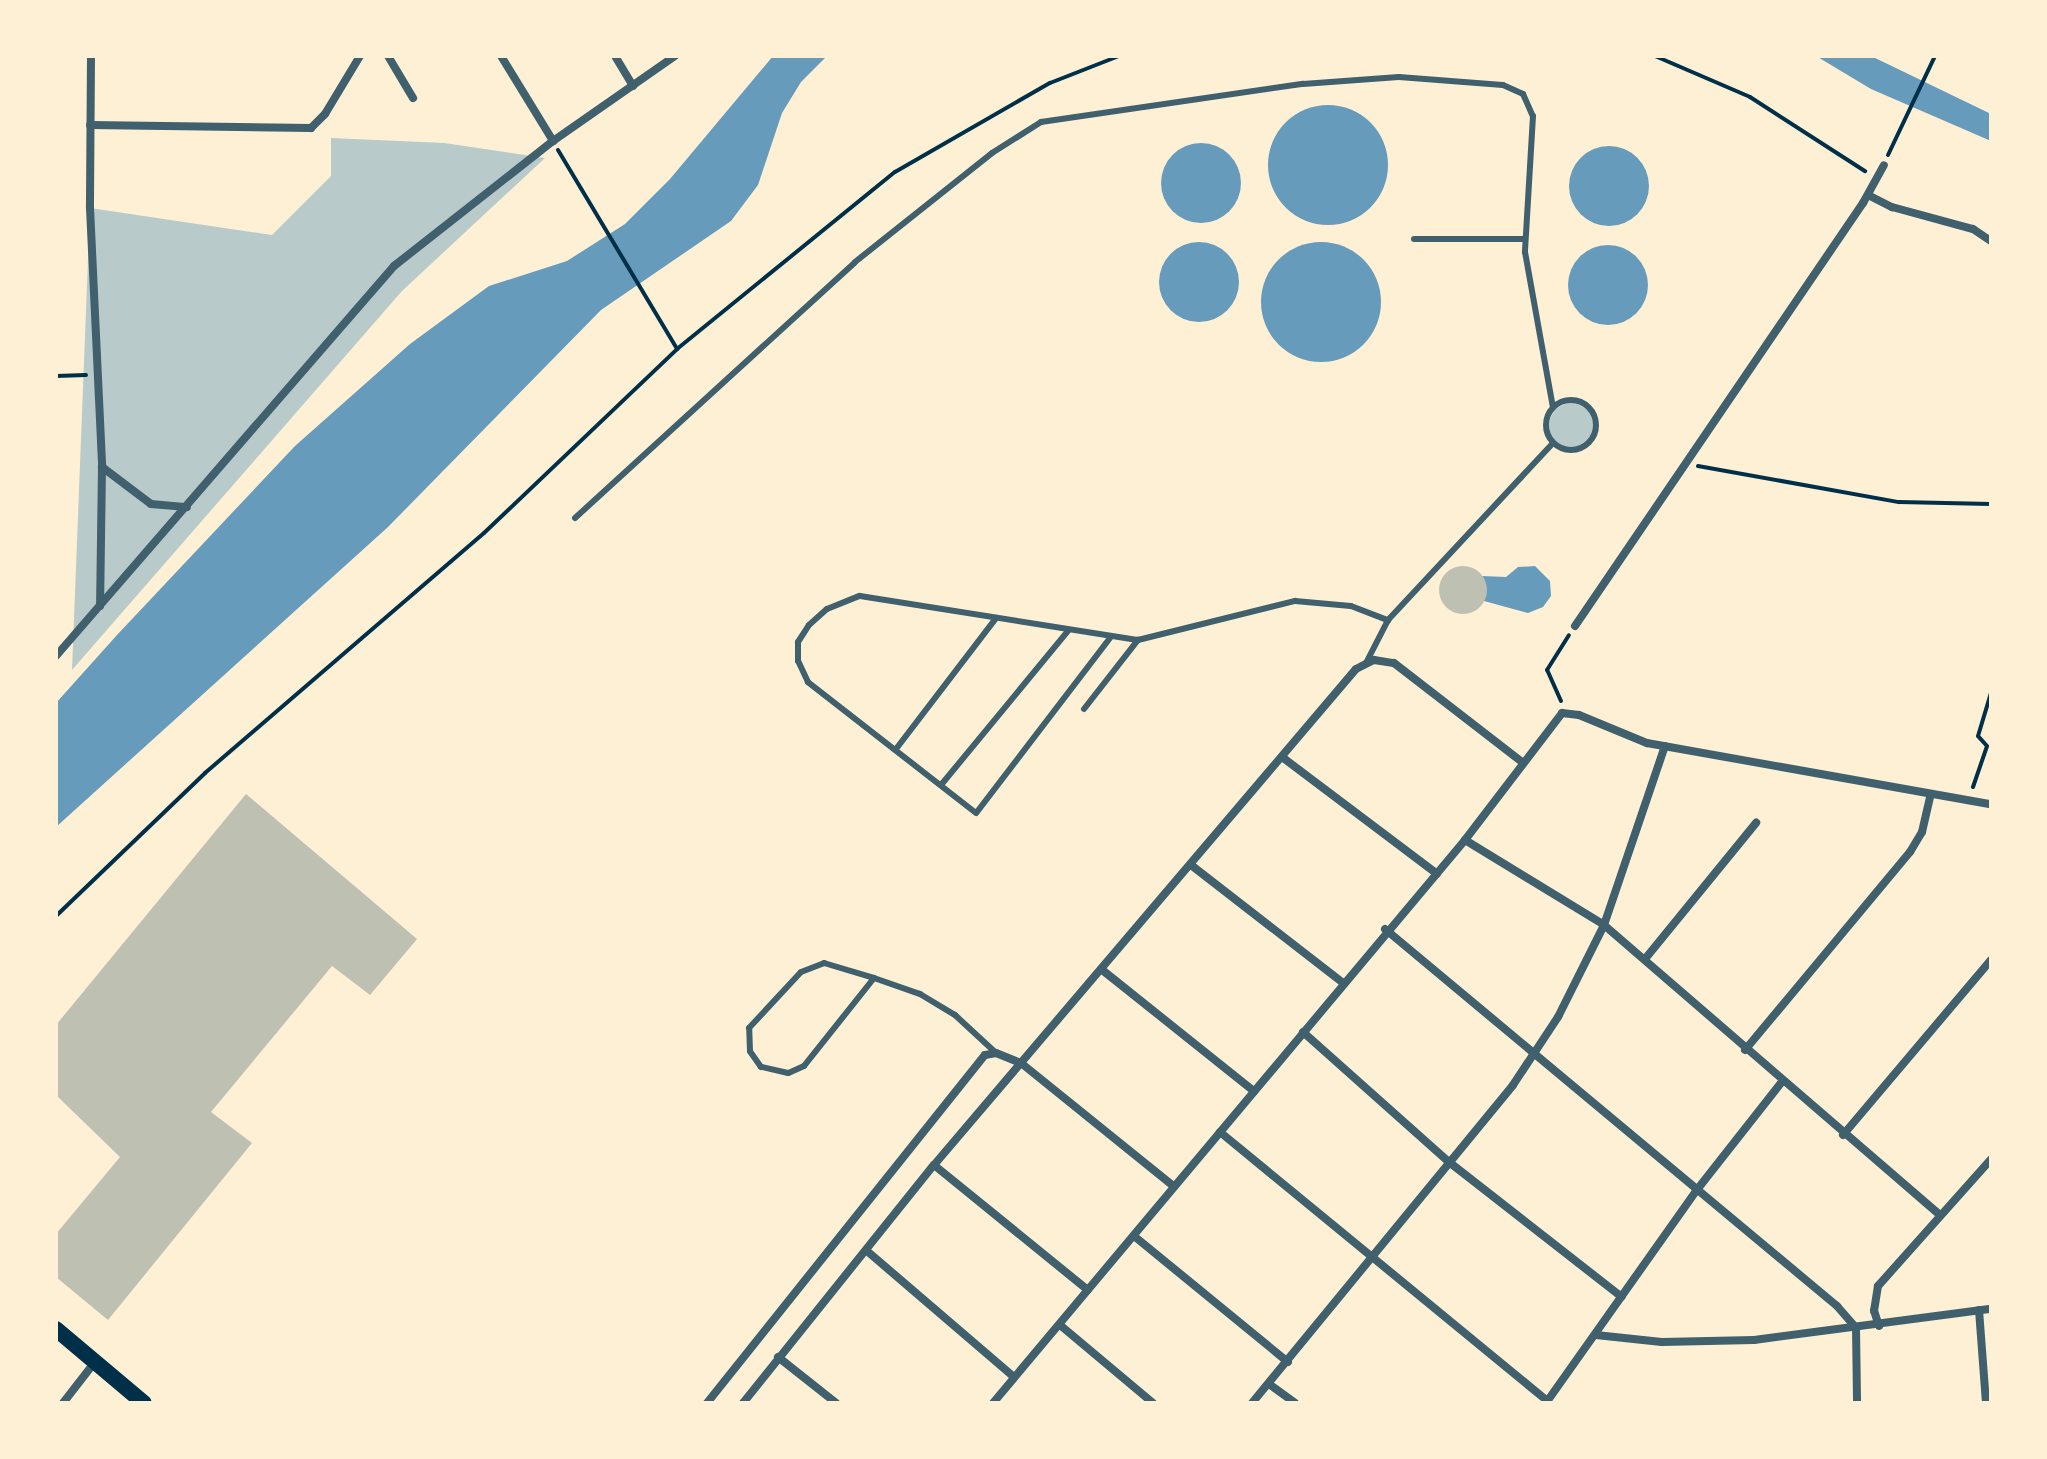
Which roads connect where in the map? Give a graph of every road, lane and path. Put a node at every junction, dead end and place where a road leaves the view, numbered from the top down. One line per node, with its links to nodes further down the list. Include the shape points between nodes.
1 (91, 56): 12 (street)
2 (360, 56): 12 (street, via 311,128)
3 (388, 56): 11 (street)
4 (501, 56): 13 (street)
5 (615, 56): 10 (street)
6 (675, 56): 10 (street)
7 (1119, 56): 20 (path, via 1050,83 895,172)
8 (1655, 56): 15 (path, via 1750,97)
9 (1935, 56): 14 (path)
10 (633, 86): 13 (street)
11 (413, 98)
12 (90, 125): 21 (street)
13 (553, 141): 20 (path); 28 (street, via 394,266)
14 (1884, 165): 15 (street)
15 (1877, 178): 16 (street)
16 (1868, 195): 19 (street, via 1892,207 1973,229); 25 (street)
17 (1414, 239): 18 (lane)
18 (1525, 239): 23 (lane); 29 (lane, via 1533,116 1523,94 1503,85 1399,77 1303,84 1041,122 992,153 855,262)
19 (1991, 241)
20 (677, 349): 54 (path, via 484,533 205,773)
21 (100, 375): 22 (path); 26 (street)
22 (57, 376)
23 (1553, 407): 24 (lane, via 1546,421); 24 (lane, via 1567,400 1583,402 1594,413 1596,429 1589,443 1575,450)
24 (1553, 443): 32 (lane)
25 (1688, 463): 27 (path, via 1732,476 1899,502); 33 (street)
26 (102, 467): 28 (street, via 151,504); 30 (street)
27 (1991, 504)
28 (187, 507): 30 (street)
29 (575, 518)
30 (100, 606): 37 (street)
31 (996, 618): 34 (lane); 43 (lane); 43 (lane, via 860,596 827,609 809,625 798,642 798,661 808,682)
32 (1388, 620): 36 (lane, via 1351,606 1295,601); 38 (lane)
33 (1575, 626): 41 (path, via 1547,670)
34 (1068, 631): 35 (lane); 46 (lane)
35 (1110, 638): 36 (lane); 46 (lane, via 976,813)
36 (1138, 640): 40 (lane)
37 (56, 656)
38 (1366, 663): 44 (street); 45 (street, via 1394,663)
39 (1991, 693): 48 (path, via 1978,736 1987,746)
40 (1084, 709)
41 (1566, 712): 42 (street); 45 (street)
42 (1665, 746): 47 (street); 55 (street)
43 (896, 749): 46 (lane)
44 (1282, 757): 52 (street); 53 (street)
45 (1522, 762): 51 (street)
46 (941, 785)
47 (1930, 796): 48 (street); 63 (street, via 1922,832 1910,852)
48 (1968, 801): 49 (street)
49 (1991, 804)
50 (1756, 823): 57 (street)
51 (1465, 840): 53 (street); 55 (street)
52 (1191, 865): 59 (street); 61 (street)
53 (1437, 874): 56 (street)
54 (56, 916)
55 (1604, 925): 57 (street); 64 (street)
56 (1385, 929): 61 (street); 64 (street)
57 (1645, 959): 63 (street)
58 (1991, 960): 70 (street)
59 (1101, 969): 66 (street); 68 (street)
60 (874, 978): 60 (lane, via 824,963 801,972 749,1028 750,1051 761,1067 788,1073 804,1066); 65 (lane, via 920,994 955,1015)
61 (1343, 983): 62 (street)
62 (1303, 1032): 68 (street); 72 (street)
63 (1745, 1050): 67 (street)
64 (1535, 1052): 72 (street); 75 (street)
65 (996, 1053): 66 (street); 97 (street, via 982,1057)
66 (1021, 1063): 73 (street); 74 (street)
67 (1781, 1083): 70 (street); 75 (street)
68 (1254, 1091): 69 (street)
69 (1220, 1132): 74 (street); 79 (street)
70 (1843, 1135): 76 (street)
71 (1991, 1159): 76 (street)
72 (1449, 1162): 79 (street); 81 (street)
73 (934, 1165): 78 (street); 80 (street)
74 (1172, 1185): 77 (street)
75 (1696, 1191): 81 (street); 86 (street, via 1837,1306)
76 (1940, 1215): 85 (street, via 1878,1286 1874,1311)
77 (1134, 1236): 80 (street); 90 (street)
78 (867, 1251): 89 (street); 92 (street)
79 (1375, 1257): 90 (street); 94 (street)
80 (1088, 1290): 84 (street)
81 (1622, 1297): 88 (street)
82 (1991, 1309): 83 (street)
83 (1979, 1310): 85 (street); 105 (street)
84 (1060, 1325): 92 (street); 101 (street)
85 (1879, 1326): 86 (street)
86 (1856, 1328): 88 (street, via 1754,1340 1662,1342); 104 (street)
87 (56, 1329): 91 (main road)
88 (1596, 1335): 94 (street)
89 (778, 1357): 98 (street); 99 (street)
90 (1288, 1362): 93 (street)
91 (94, 1363): 95 (street); 96 (main road)
92 (1013, 1376): 100 (street)
93 (1269, 1384): 102 (street); 103 (street)
94 (1546, 1402)
95 (63, 1403)
96 (144, 1403)
97 (707, 1403)
98 (743, 1403)
99 (836, 1403)
100 (993, 1403)
101 (1153, 1403)
102 (1252, 1403)
103 (1295, 1403)
104 (1857, 1403)
105 (1986, 1403)

